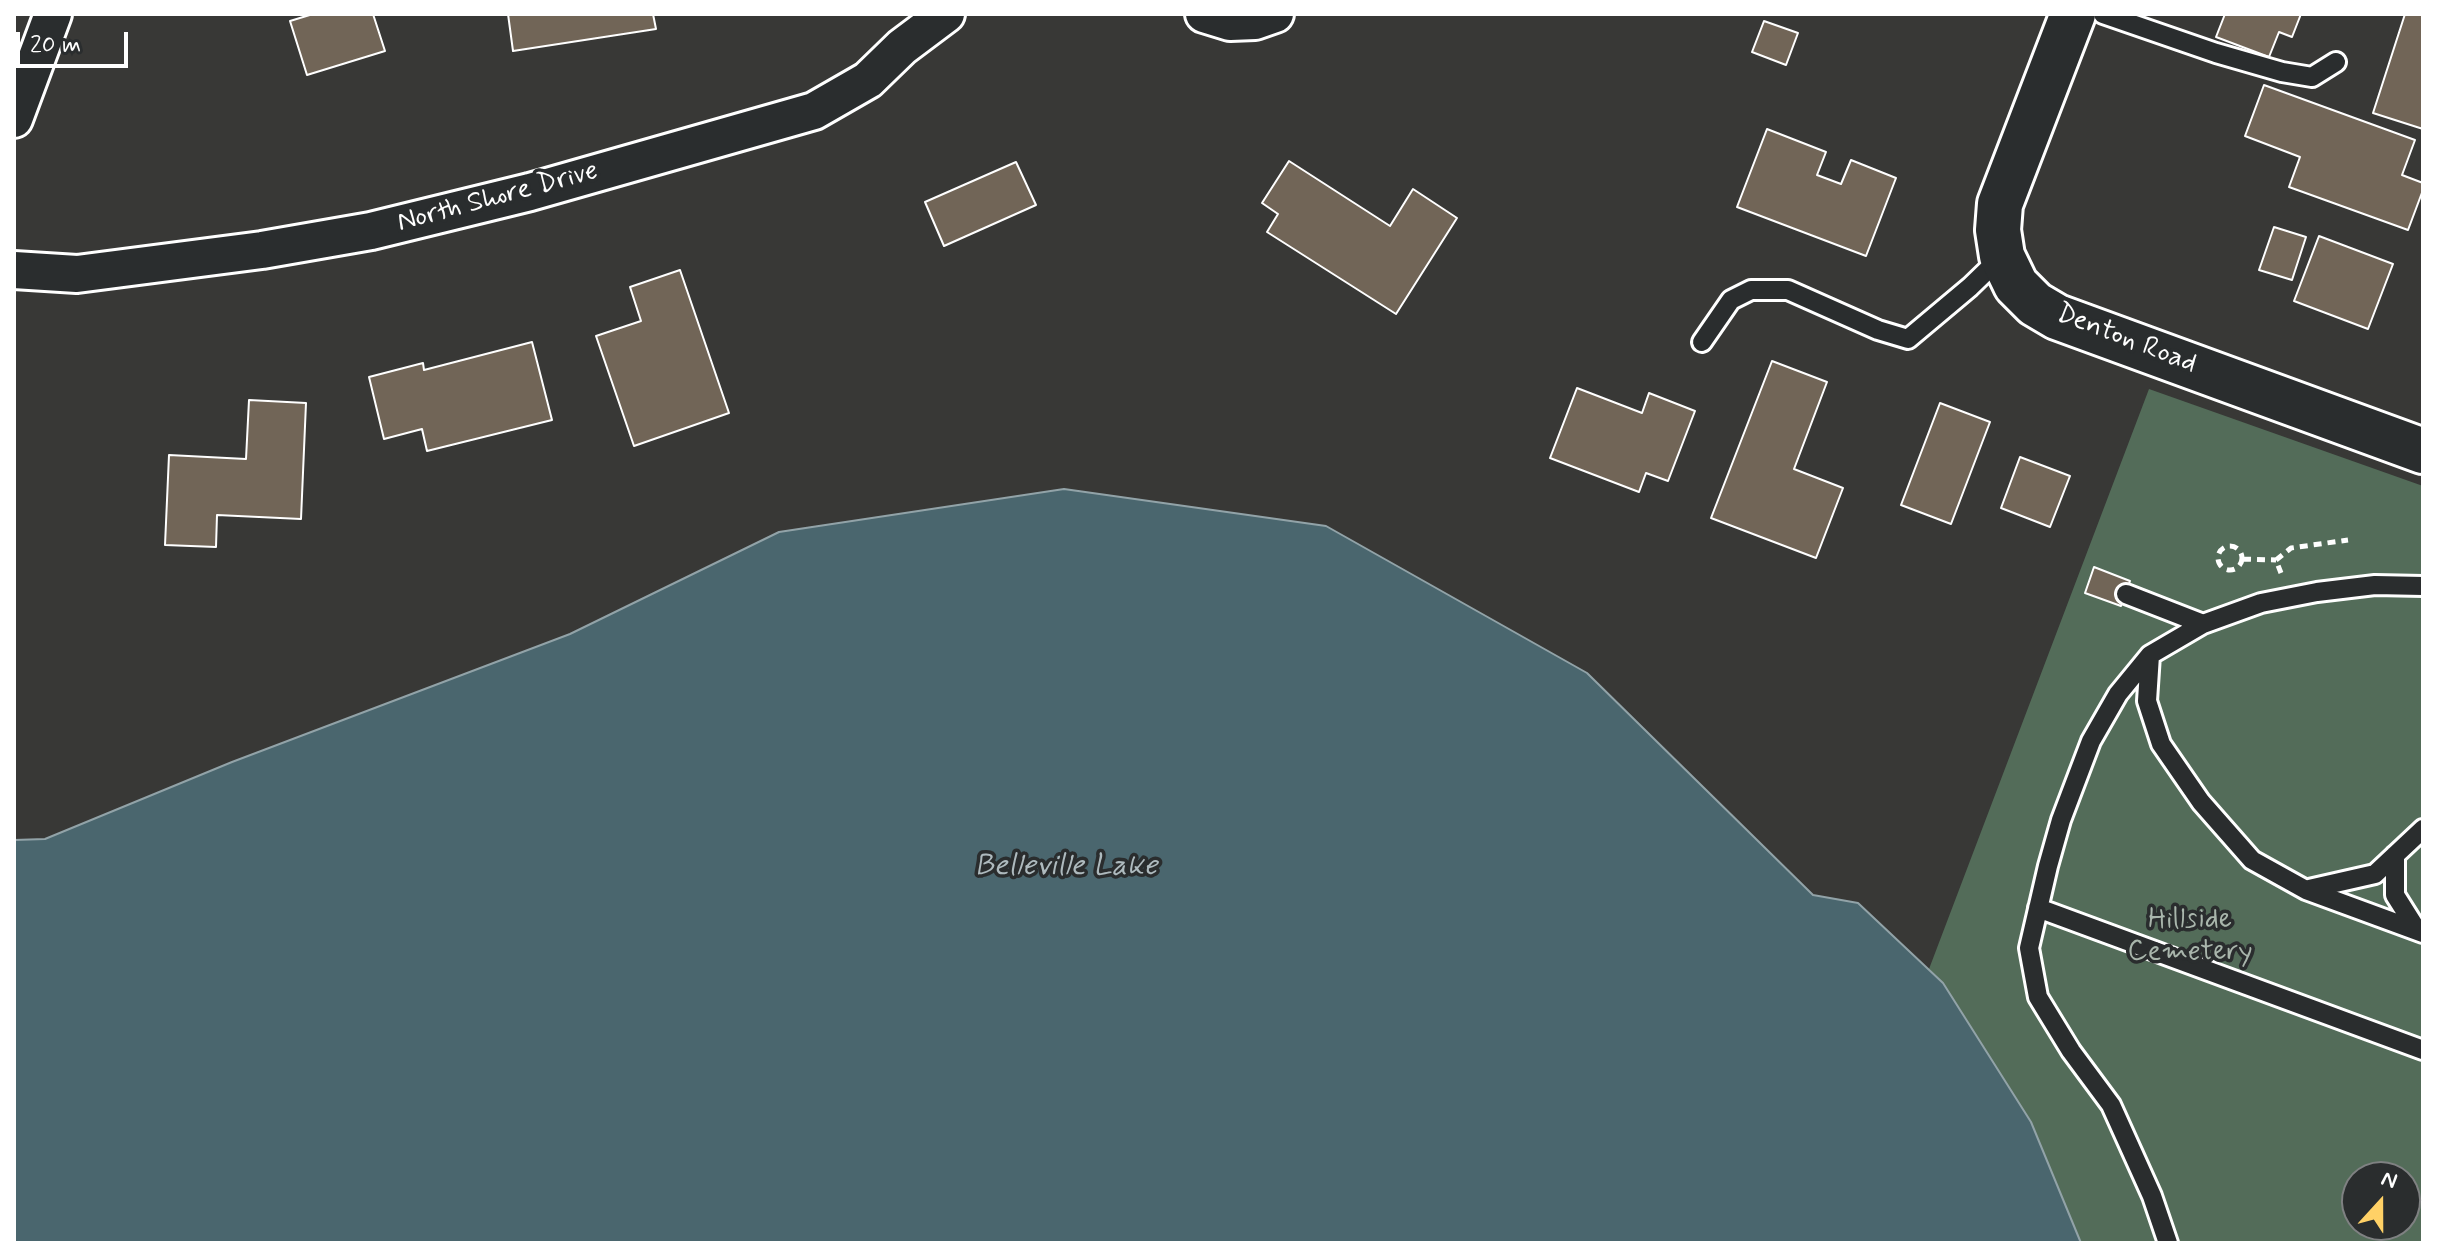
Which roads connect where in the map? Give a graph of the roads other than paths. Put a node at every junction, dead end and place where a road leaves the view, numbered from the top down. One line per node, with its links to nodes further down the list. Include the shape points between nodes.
1 (53, 14): 8 (street)
2 (946, 14): 10 (street, North Shore Drive, via 868,80 814,111 530,192 371,231 262,250 77,274)
3 (1204, 14): 4 (street, via 1230,22)
4 (1275, 14)
5 (2073, 14): 9 (street, Denton Road, via 2000,204)
6 (2103, 14): 7 (lane, via 2282,72 2312,77)
7 (2336, 62)
8 (14, 119)
9 (2002, 256): 11 (lane, via 1908,339 1788,290 1751,290 1731,300); 12 (street, Denton Road, via 2016,285 2057,317)
10 (14, 270)
11 (1702, 342)
12 (2423, 451)
13 (2423, 586): 15 (lane, via 2375,585 2291,597)
14 (2126, 594): 15 (lane)
15 (2203, 624): 16 (lane)
16 (2150, 655): 19 (lane, via 2147,701 2161,744 2201,802 2252,860); 20 (lane, via 2118,694 2091,741 2061,820)
17 (2423, 829): 18 (lane)
18 (2395, 855): 19 (lane, via 2375,874); 21 (lane, via 2395,895)
19 (2306, 890): 21 (lane)
20 (2038, 908): 22 (lane); 23 (lane, via 2029,948 2038,997 2111,1105)
21 (2420, 931)
22 (2423, 1050)
23 (2171, 1242)

